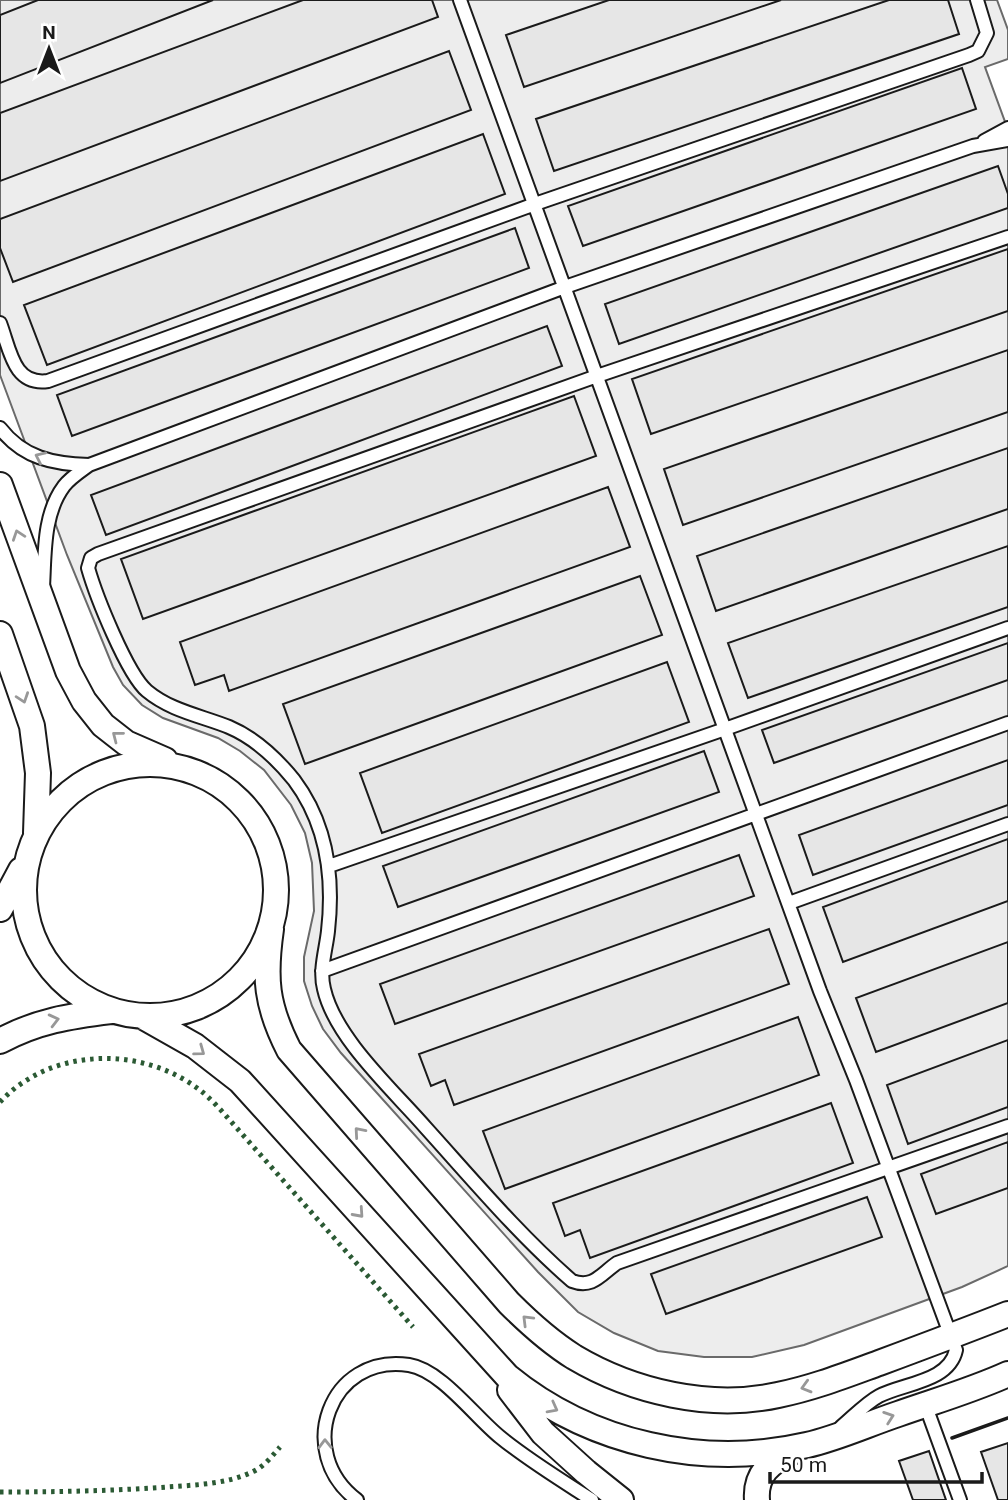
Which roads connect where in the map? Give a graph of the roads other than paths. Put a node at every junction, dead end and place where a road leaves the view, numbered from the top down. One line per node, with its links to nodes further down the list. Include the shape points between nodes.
1 (460, 0): 6 (lane)
2 (977, 0): 6 (lane, via 987,33 978,51)
3 (1008, 128): 5 (lane)
4 (1008, 140): 5 (lane)
5 (973, 146): 8 (lane)
6 (535, 204): 8 (lane); 9 (lane, via 48,381 29,381 21,374)
7 (1008, 237): 10 (lane)
8 (565, 287): 10 (lane); 12 (lane)
9 (0, 323)
10 (597, 376): 18 (lane); 24 (lane, via 98,554 89,562 90,575 130,670 147,691 170,705 231,728 277,760 310,803)
11 (0, 428): 12 (lane, one-way to 11, via 43,460)
12 (89, 465): 14 (lane, via 65,484 51,510)
13 (0, 485): 14 (street, one-way to 13)
14 (41, 602): 19 (street, one-way to 14, via 127,743 103,725 68,671)
15 (1008, 628): 18 (lane)
16 (0, 634): 22 (street, one-way to 22, via 32,726 38,773)
17 (1008, 723): 20 (lane)
18 (725, 729): 20 (lane); 24 (lane)
19 (178, 766): 22 (street, via 136,764 96,775 61,799); 27 (street, via 217,782 249,810 270,846 278,888)
20 (757, 814): 25 (lane); 28 (lane)
21 (1008, 824): 25 (lane)
22 (36, 833): 23 (street)
23 (27, 856): 26 (street); 29 (street, via 23,895 30,933 48,967 76,993)
24 (329, 866): 28 (lane, via 329,920)
25 (789, 902): 33 (lane)
26 (0, 909)
27 (271, 929): 30 (street, via 252,966 221,995 183,1012); 36 (street, one-way to 27, via 830,1381 776,1396 740,1399 657,1392 609,1376 573,1357 509,1303 289,1050 269,994 266,965)
28 (322, 971): 33 (lane, via 334,1017 358,1049 508,1217 580,1284 598,1280 617,1263)
29 (111, 1011): 30 (street); 31 (street, one-way to 29, via 62,1017)
30 (142, 1016): 35 (street, one-way to 35, via 195,1046 240,1081)
31 (0, 1041)
32 (1008, 1126): 33 (lane)
33 (888, 1169): 36 (lane)
34 (1008, 1314): 36 (street)
35 (458, 1323): 39 (street, one-way to 39, via 532,1397 615,1437 710,1454 758,1454); 42 (street, via 543,1433)
36 (951, 1337): 39 (lane, via 954,1359 942,1372 878,1397)
37 (1008, 1374): 38 (street)
38 (925, 1404): 39 (street, one-way to 38); 44 (lane)
39 (818, 1441): 43 (street, via 772,1461 757,1485)
40 (357, 1500): 41 (lane, one-way to 41, via 345,1491 325,1456 327,1416 345,1385 362,1371 383,1365 426,1370 499,1437)
41 (592, 1500)
42 (621, 1500)
43 (757, 1500)
44 (960, 1500)

